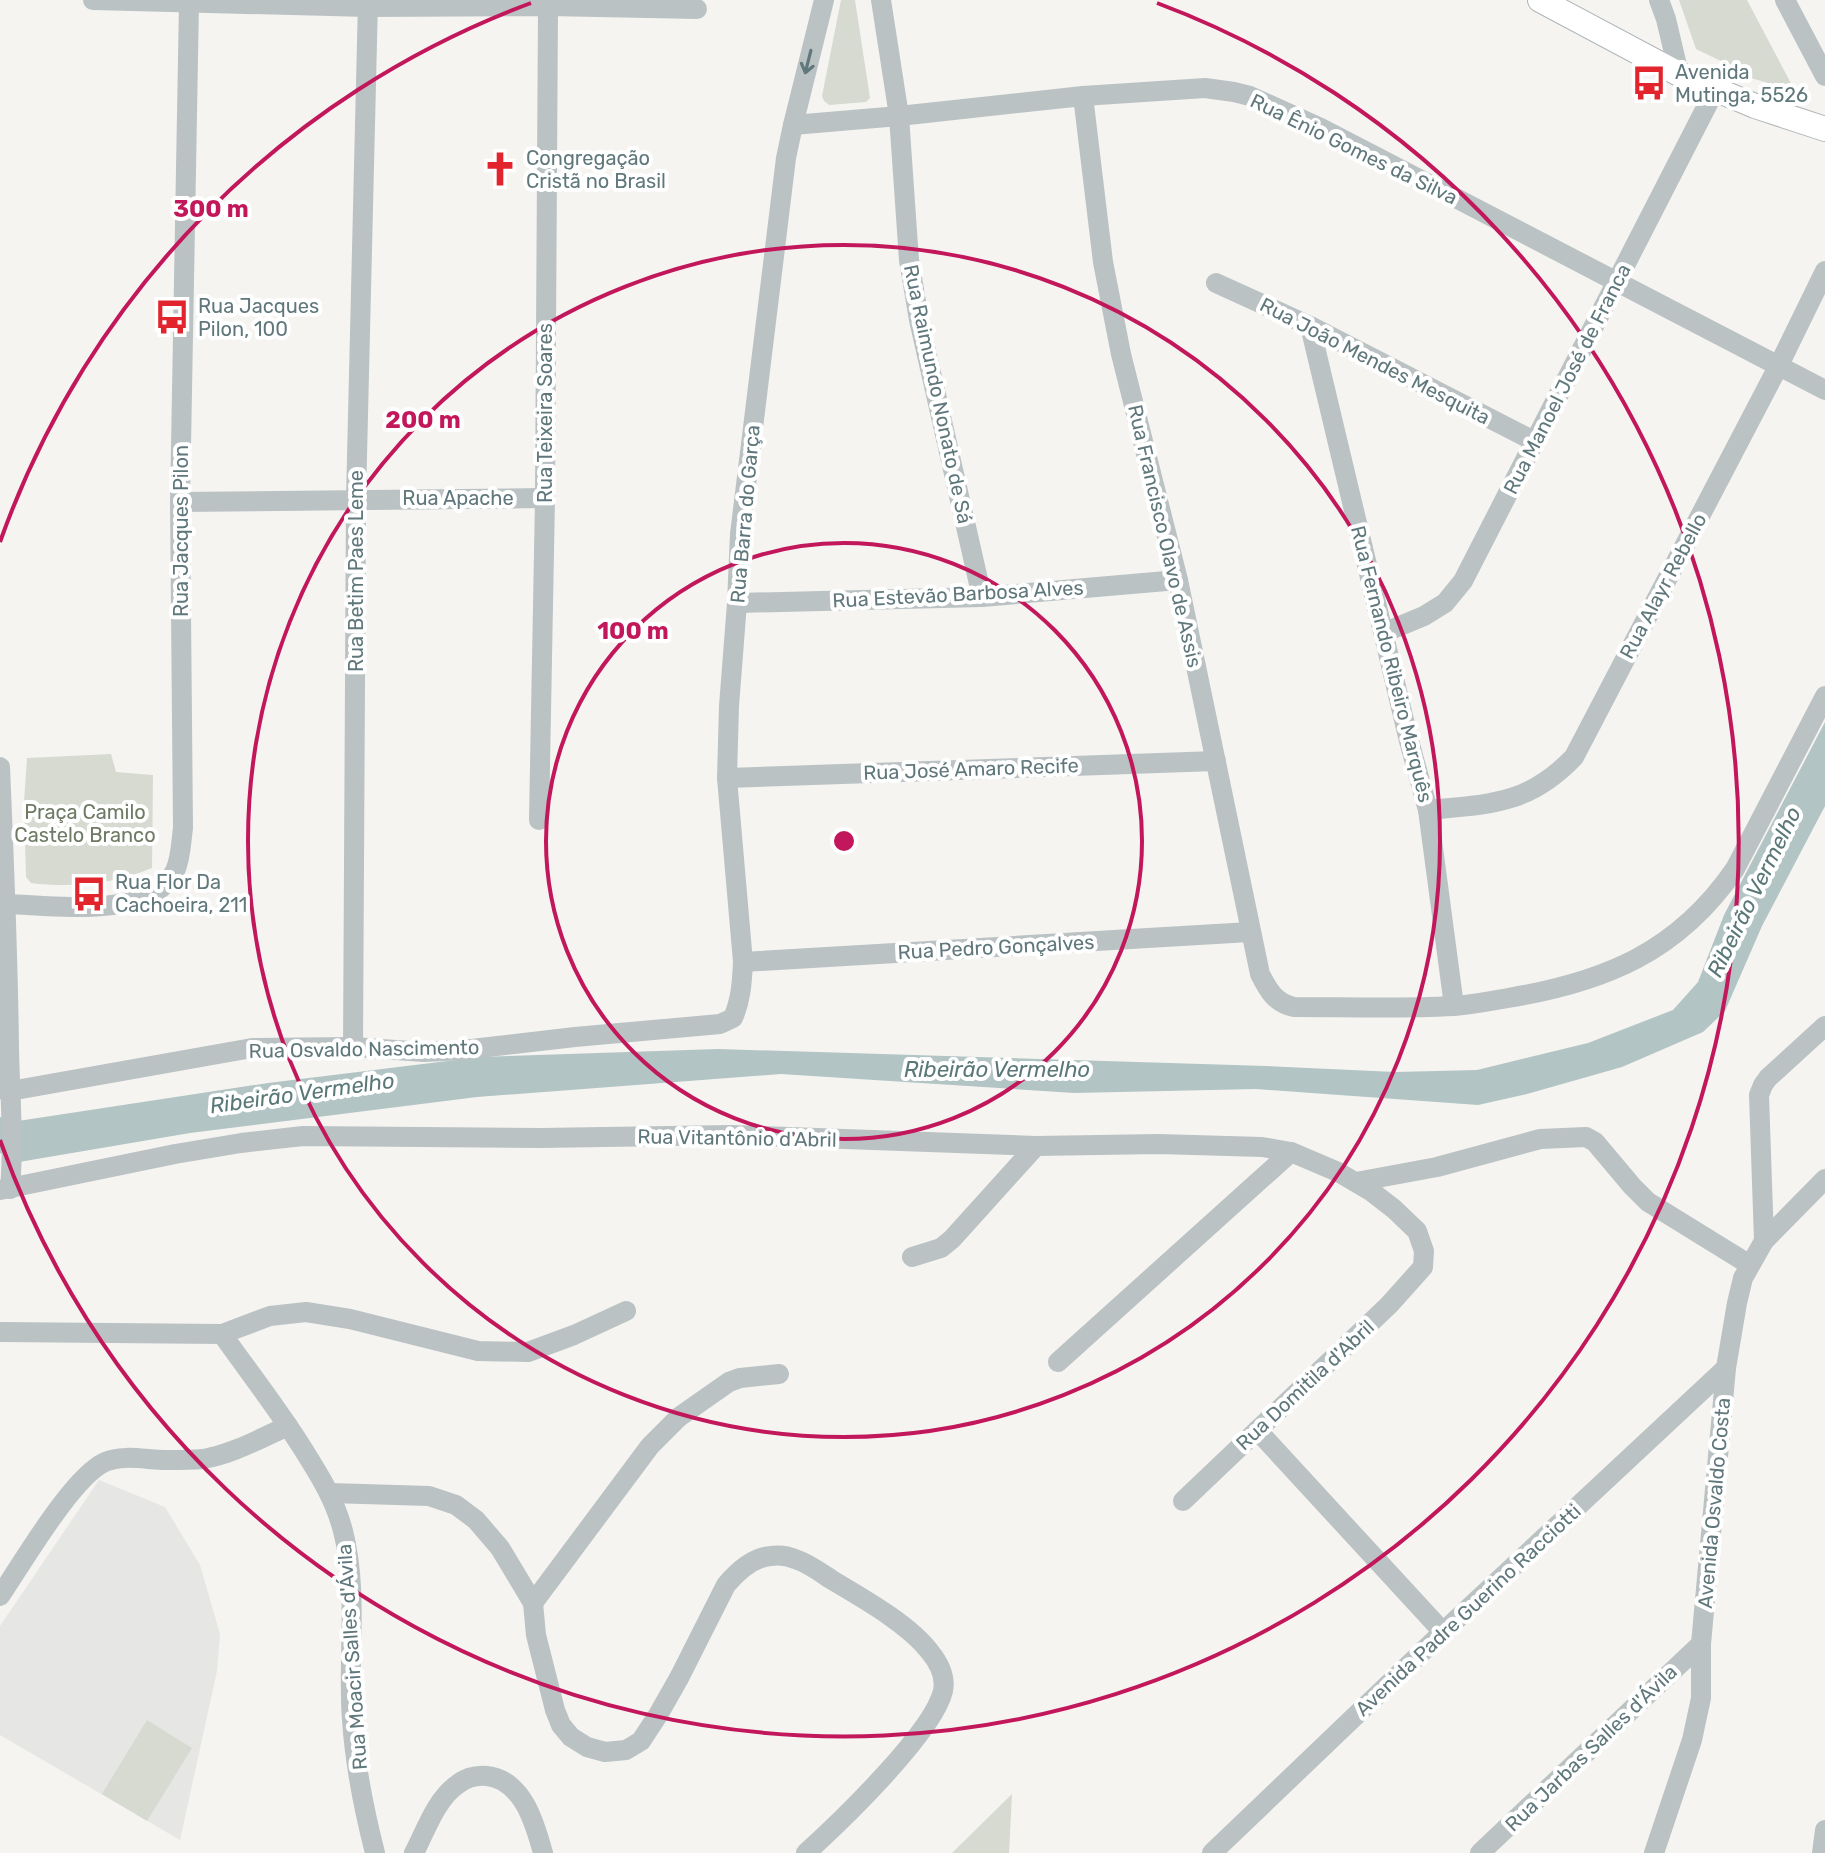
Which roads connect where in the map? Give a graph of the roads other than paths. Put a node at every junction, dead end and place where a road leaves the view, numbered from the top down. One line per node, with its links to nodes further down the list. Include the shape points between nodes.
1 (93, 0): 7 (street)
2 (824, 0): 16 (street, Rua Barra do Garça, one-way to 16)
3 (881, 0): 15 (street, Rua Raimundo Nonato de Sá)
4 (1540, 0): 11 (main road)
5 (1659, 0): 11 (street)
6 (1785, 0): 12 (street)
7 (189, 3): 8 (street); 27 (street, Rua Jacques Pilon)
8 (368, 4): 9 (street); 26 (street, Rua Betim Paes Leme)
9 (548, 6): 10 (street); 25 (street, Rua Teixeira Soares)
10 (697, 9)
11 (1679, 74): 13 (main road)
12 (1825, 76)
13 (1715, 90): 17 (main road); 20 (street, Rua Manoel José de Franca)
14 (1083, 96): 15 (street, Rua Ênio Gomes da Silva); 20 (street, Rua Ênio Gomes da Silva, via 1205,88 1250,96); 28 (street, Rua Francisco Olavo de Assis, via 1103,262 1121,354)
15 (899, 116): 16 (street, Rua Ênio Gomes da Silva); 29 (street, Rua Raimundo Nonato de Sá, via 916,305)
16 (793, 125): 30 (street, Rua Barra do Garça, via 740,534)
17 (1825, 129)
18 (1825, 271): 22 (street, Rua Alayr Rebello)
19 (1216, 283): 21 (street, Rua João Mendes Mesquita)
20 (1617, 283): 22 (street, Rua Ênio Gomes da Silva); 24 (street, Rua Manoel José de Franca)
21 (1310, 326): 24 (street, Rua João Mendes Mesquita); 31 (street, Rua Fernando Ribeiro Marquês)
22 (1779, 365): 23 (street, Rua Ênio Gomes da Silva); 36 (street, Rua Alayr Rebello, via 1574,757 1543,785 1514,799)
23 (1825, 390)
24 (1534, 441): 31 (street, Rua Manoel José de Franca, via 1463,581 1445,603)
25 (545, 498): 26 (street, Rua Apache); 37 (street, Rua Teixeira Soares)
26 (356, 499): 27 (street, Rua Apache); 44 (street, Rua Betim Paes Leme)
27 (180, 502): 38 (street, Rua Jacques Pilon, via 183,828 176,870 164,887 127,903)
28 (1178, 580): 29 (street, Rua Estevão Barbosa Alves); 33 (street, Rua Francisco Olavo de Assis)
29 (982, 597): 30 (street, Rua Estevão Barbosa Alves)
30 (737, 603): 35 (street, Rua Barra do Garça)
31 (1383, 633): 36 (street, Rua Fernando Ribeiro Marquês)
32 (1825, 696): 41 (street, via 1735,869 1678,932 1655,949 1579,983)
33 (1216, 761): 35 (street, Rua José Amaro Recife); 39 (street, Rua Francisco Olavo de Assis)
34 (0, 767): 38 (street)
35 (727, 778): 40 (street, Rua Barra do Garça)
36 (1428, 810): 41 (street, Rua Fernando Ribeiro Marquês)
37 (539, 820)
38 (3, 902): 45 (street)
39 (1250, 932): 40 (street, Rua Pedro Gonçalves); 41 (street, Rua Francisco Olavo de Assis, via 1260,974 1286,1005)
40 (743, 962): 42 (street, Rua Barra do Garça, via 737,1010)
41 (1454, 1006)
42 (720, 1024): 44 (street, Rua Osvaldo Nascimento, via 463,1050)
43 (1825, 1026): 51 (street, via 1768,1078 1759,1095)
44 (353, 1047): 45 (street, Rua Osvaldo Nascimento, via 252,1048)
45 (7, 1096): 50 (street, via 12,1168)
46 (1036, 1146): 47 (street, Rua Vitantônio d'Abril, via 1159,1144); 50 (street, Rua Vitantônio d'Abril, via 732,1135 303,1136 175,1154); 52 (street, via 952,1239)
47 (1291, 1152): 49 (street, Rua Vitantônio d'Abril); 58 (street)
48 (1825, 1179): 51 (street, Avenida Osvaldo Costa)
49 (1356, 1182): 53 (street, via 1540,1139 1586,1137 1648,1202); 54 (street, Rua Vitantônio d'Abril, via 1417,1231)
50 (5, 1189)
51 (1764, 1241): 53 (street, Avenida Osvaldo Costa)
52 (912, 1257)
53 (1750, 1265): 59 (street, Avenida Osvaldo Costa, via 1737,1303)
54 (1423, 1267): 62 (street, Rua Domitila d'Abril)
55 (626, 1311): 57 (street, via 528,1352 478,1351 306,1312 270,1316)
56 (0, 1332): 57 (street)
57 (222, 1334): 61 (street, Rua Moacir Salles d'Ávila)
58 (1058, 1362)
59 (1726, 1368): 67 (street, Avenida Padre Guerino Racciotti); 68 (street, Avenida Osvaldo Costa)
60 (779, 1374): 66 (street, via 729,1382 679,1417 650,1446)
61 (288, 1426): 63 (street, Rua Moacir Salles d'Ávila); 65 (street, via 203,1459 108,1460 65,1500)
62 (1257, 1430): 64 (street, Rua Domitila d'Abril); 67 (street)
63 (330, 1493): 66 (street, via 429,1496 456,1505 500,1548); 70 (street, Rua Moacir Salles d'Ávila, via 349,1560 352,1721)
64 (1183, 1501)
65 (0, 1596)
66 (533, 1603): 73 (street, via 536,1635 561,1725 587,1747 605,1752 626,1750 641,1741 726,1585 768,1555 798,1559 868,1602 929,1649 944,1678 938,1704 892,1765)
67 (1443, 1632): 74 (street, Avenida Padre Guerino Racciotti)
68 (1701, 1644): 75 (street, Rua Jarbas Salles d'Ávila); 76 (street, Avenida Osvaldo Costa, via 1701,1698 1692,1740)
69 (1825, 1830): 77 (street)
70 (375, 1853)
71 (414, 1853): 72 (street, via 437,1807 456,1785 475,1775 496,1777 515,1790 529,1811)
72 (543, 1853)
73 (806, 1853)
74 (1212, 1853)
75 (1480, 1853)
76 (1654, 1853)
77 (1822, 1853)

